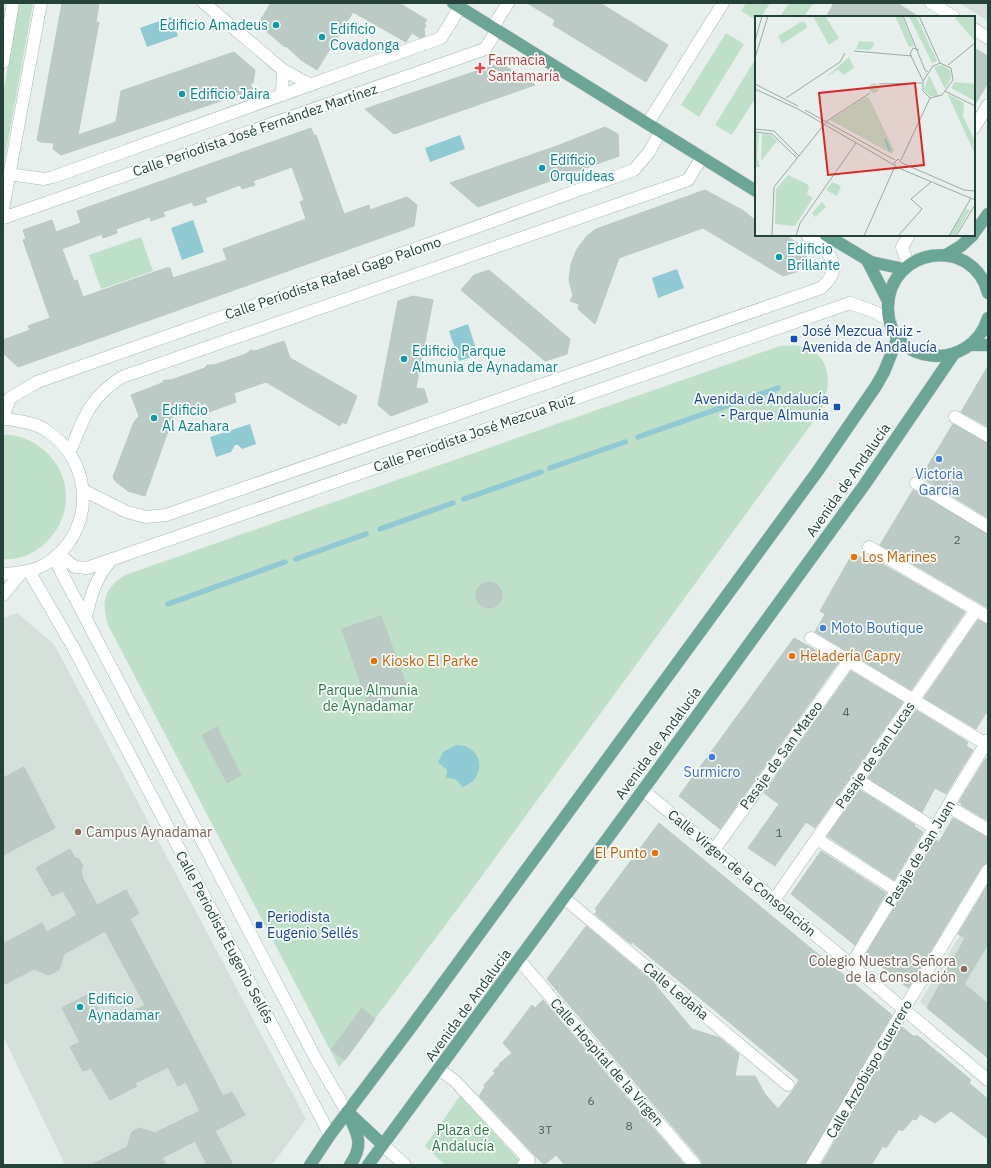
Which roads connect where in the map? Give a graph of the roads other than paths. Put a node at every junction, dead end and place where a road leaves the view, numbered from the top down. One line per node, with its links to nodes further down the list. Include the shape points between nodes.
1 (13, 3): 12 (street)
2 (41, 3): 21 (street)
3 (204, 3): 13 (street)
4 (508, 3): 9 (street, Calle Periodista José Fernández Martínez)
5 (723, 3): 17 (street)
6 (931, 3): 8 (street)
7 (456, 5): 9 (main road); 14 (street, Calle Periodista José Fernández Martínez, via 441,38)
8 (952, 16)
9 (495, 28): 17 (main road); 25 (street, Calle Periodista José Fernández Martínez, via 485,49)
10 (975, 30): 11 (street)
11 (988, 38)
12 (3, 62)
13 (283, 70): 14 (street); 15 (street)
14 (312, 85): 15 (street, Calle Periodista José Fernández Martínez)
15 (282, 95): 21 (street, Calle Periodista José Fernández Martínez, via 53,177 44,179)
16 (988, 105): 18 (street)
17 (648, 123): 19 (main road)
18 (975, 126)
19 (661, 131): 20 (main road); 43 (street, Calle Periodista Rafael Gago Palomo, via 649,152 634,170 37,382 10,398)
20 (702, 157): 22 (main road); 45 (street, Calle Periodista Rafael Gago Palomo, via 688,180 122,377 95,398 83,419)
21 (9, 174): 23 (street)
22 (755, 190)
23 (3, 209)
24 (988, 214): 26 (main road)
25 (3, 218)
26 (975, 231)
27 (808, 236): 47 (street, Calle Periodista José Mezcua Ruiz, via 826,249 833,264 829,282 821,288 166,515 146,517 127,512)
28 (828, 236): 32 (main road)
29 (908, 236): 33 (street, via 902,247)
30 (971, 236): 31 (main road)
31 (946, 255): 33 (main road, via 924,257); 34 (main road, via 963,261 975,270)
32 (867, 260): 33 (main road); 35 (main road)
33 (906, 267): 35 (main road, via 895,280)
34 (988, 293)
35 (888, 301): 37 (main road)
36 (988, 318): 39 (main road, via 982,333)
37 (890, 321): 38 (main road); 51 (street, Calle Periodista José Mezcua Ruiz, via 850,302)
38 (898, 337): 41 (main road, via 920,353 935,357); 79 (main road, via 878,381 817,472)
39 (972, 345): 40 (main road); 41 (main road)
40 (988, 345)
41 (953, 355): 63 (main road, Avenida de Andalucía, via 865,484)
42 (955, 417): 44 (street)
43 (3, 419): 45 (street, via 22,420 43,428 58,438)
44 (988, 436)
45 (70, 452): 47 (street, via 77,464)
46 (916, 483): 48 (street)
47 (83, 490): 50 (street, via 81,517 72,538)
48 (988, 527)
49 (869, 547): 55 (street)
50 (56, 556): 51 (street, Calle Periodista José Mezcua Ruiz, via 75,567 87,568); 52 (street); 56 (street, Calle Periodista Eugenio Sellés)
51 (113, 559): 56 (street, via 100,573)
52 (25, 572): 53 (street); 54 (street); 80 (street, Calle Periodista Eugenio Sellés, via 76,654)
53 (3, 574)
54 (3, 595)
55 (976, 610): 57 (street); 60 (street, Pasaje de San Lucas)
56 (86, 617): 79 (street, Calle Periodista Eugenio Sellés, via 316,1059)
57 (988, 617)
58 (811, 638): 59 (street)
59 (849, 661): 60 (street); 68 (street, Pasaje de San Mateo)
60 (914, 700): 61 (street); 62 (street, Pasaje de San Lucas)
61 (987, 743): 64 (street, Pasaje de San Juan)
62 (858, 780): 65 (street); 67 (street, Pasaje de San Lucas)
63 (643, 790): 68 (street, Calle Virgen de la Consolación); 71 (main road, Avenida de Andalucía)
64 (948, 806): 65 (street, Pasaje de San Juan); 66 (street)
65 (934, 828): 70 (street, Pasaje de San Juan)
66 (988, 830)
67 (817, 839): 70 (street); 72 (street, Pasaje de San Lucas)
68 (714, 850): 72 (street, Calle Virgen de la Consolación)
69 (988, 870): 75 (street, Calle Arzobispo Guerrero)
70 (896, 890): 74 (street, Pasaje de San Juan)
71 (564, 898): 73 (main road, Avenida de Andalucía); 78 (street, Calle Ledaña)
72 (774, 900): 74 (street, Calle Virgen de la Consolación)
73 (519, 960): 76 (main road, Avenida de Andalucía); 87 (street, Calle Hospital de la Virgen)
74 (851, 965): 75 (street, Calle Virgen de la Consolación)
75 (904, 1009): 77 (street, Calle Virgen de la Consolación); 88 (street, Calle Arzobispo Guerrero)
76 (439, 1069): 81 (main road, Avenida de Andalucía); 86 (street, via 455,1081 529,1160)
77 (988, 1080)
78 (788, 1085)
79 (347, 1112): 80 (main road); 81 (main road); 83 (main road, via 358,1137 359,1148)
80 (330, 1135): 82 (main road)
81 (382, 1144): 84 (main road, Avenida de Andalucía); 85 (street)
82 (310, 1165)
83 (350, 1165)
84 (368, 1165)
85 (405, 1165)
86 (523, 1165)
87 (695, 1165)
88 (812, 1165)

